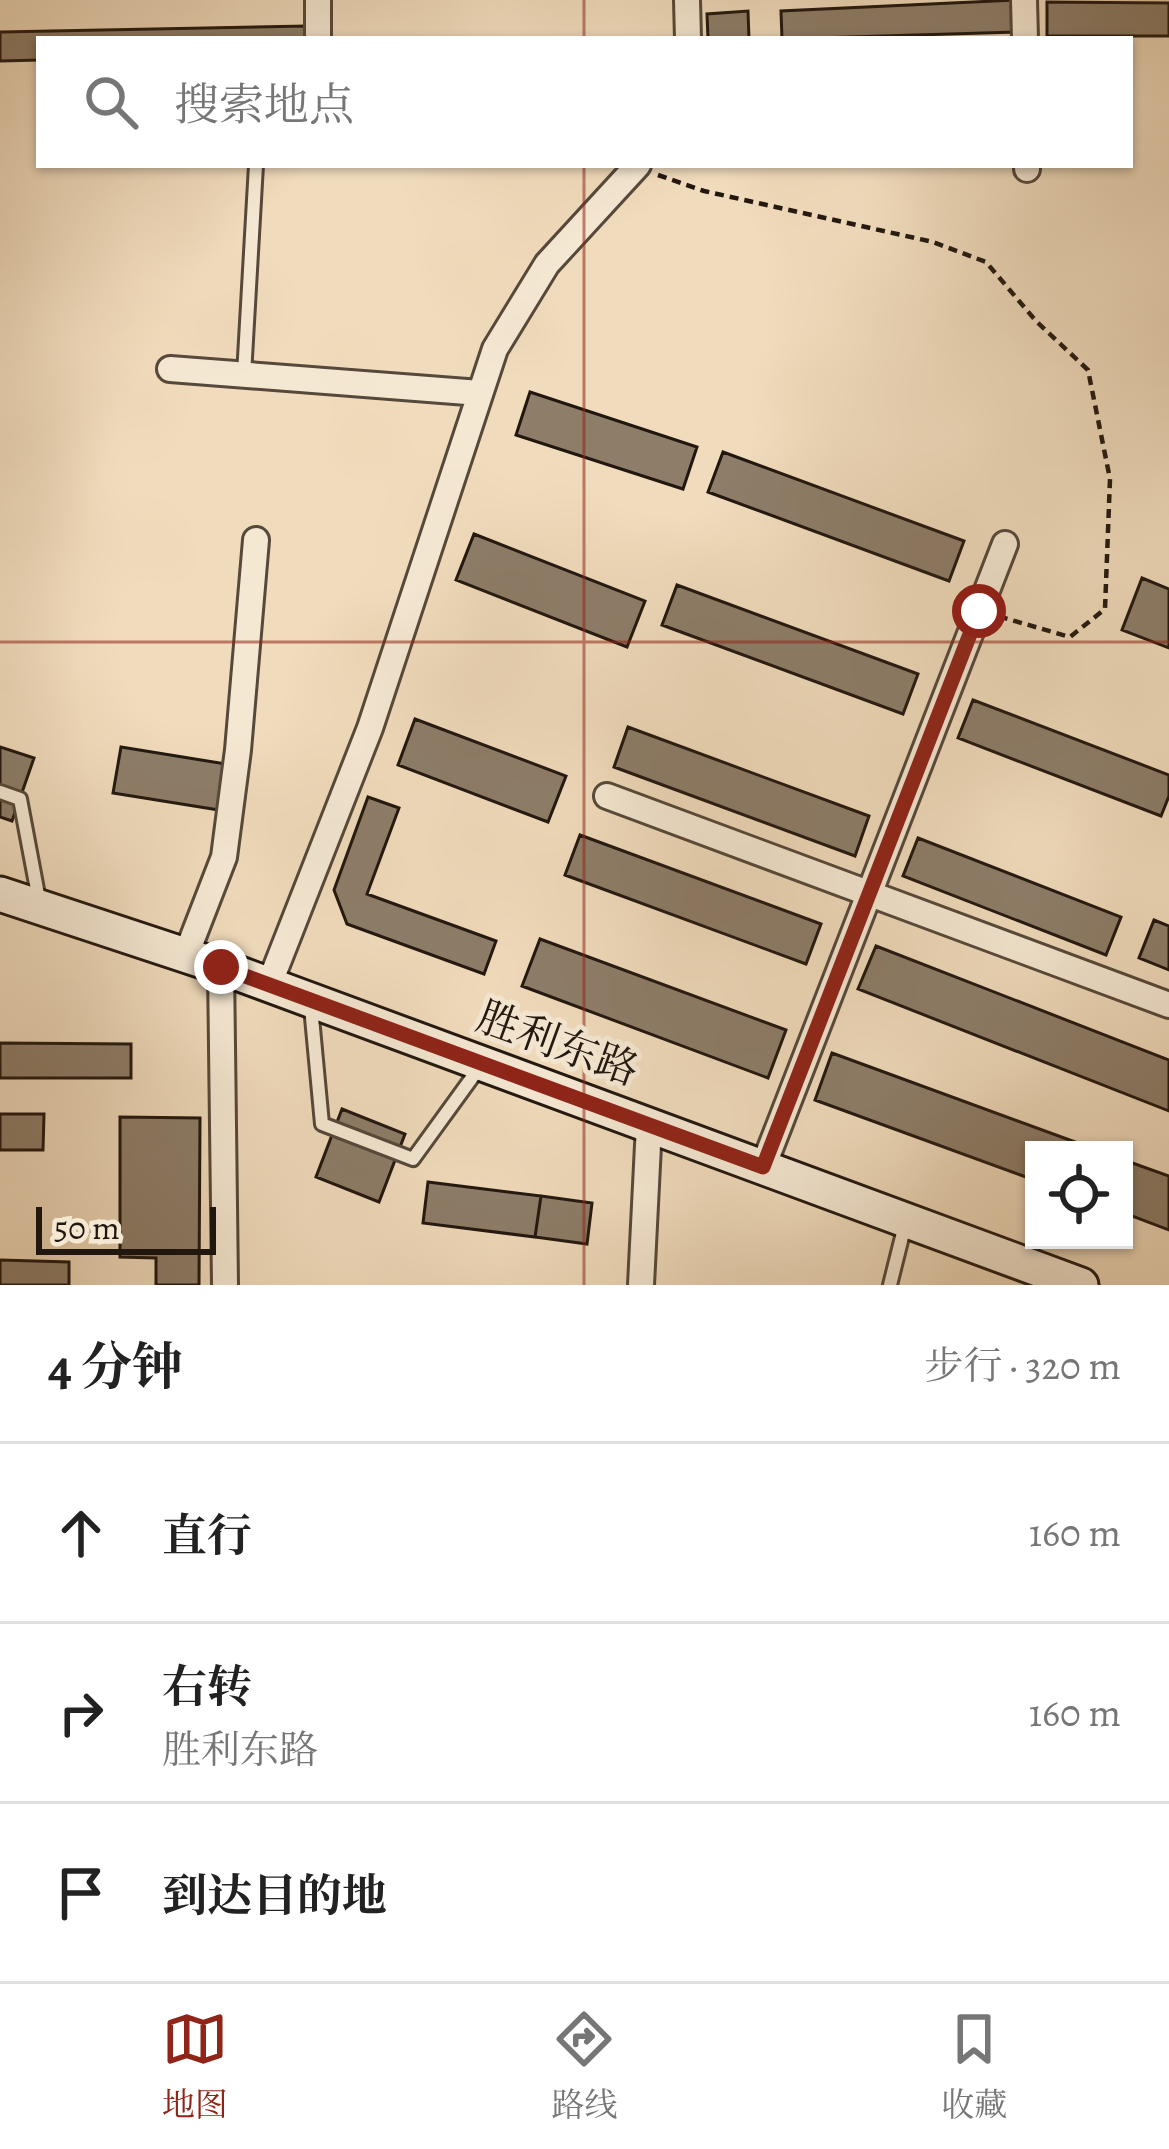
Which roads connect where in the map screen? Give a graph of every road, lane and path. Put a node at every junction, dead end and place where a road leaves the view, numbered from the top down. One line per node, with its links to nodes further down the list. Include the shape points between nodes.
1 (318, 0): 4 (street)
2 (687, 0): 5 (street)
3 (1024, 0): 6 (street)
4 (318, 36)
5 (688, 36)
6 (1024, 36)
7 (256, 168): 11 (lane)
8 (635, 168): 12 (street, via 547,264 495,349)
9 (643, 168): 15 (path, via 986,262 1088,370 1111,478 1106,609 1070,637)
10 (170, 369): 11 (street)
11 (244, 375): 12 (street)
12 (480, 393): 23 (street, via 370,728)
13 (256, 540): 21 (street, via 224,856)
14 (1005, 544): 15 (street)
15 (979, 611): 18 (street)
16 (0, 792): 20 (lane, via 20,799)
17 (608, 796): 18 (street)
18 (869, 893): 25 (street); 28 (street)
19 (0, 894): 20 (main road, 胜利东路)
20 (40, 907): 21 (main road, 胜利东路)
21 (186, 956): 22 (main road, 胜利东路)
22 (221, 967): 23 (main road, 胜利东路); 30 (street)
23 (269, 985): 24 (main road, 胜利东路)
24 (310, 1000): 26 (main road, 胜利东路); 26 (lane, via 322,1124 413,1159)
25 (1169, 1005)
26 (482, 1064): 27 (main road, 胜利东路)
27 (649, 1125): 28 (main road, 胜利东路); 31 (street)
28 (763, 1167): 29 (main road, 胜利东路)
29 (906, 1220): 32 (lane); 33 (main road, 胜利东路)
30 (225, 1285)
31 (640, 1285)
32 (890, 1285)
33 (1081, 1285)

